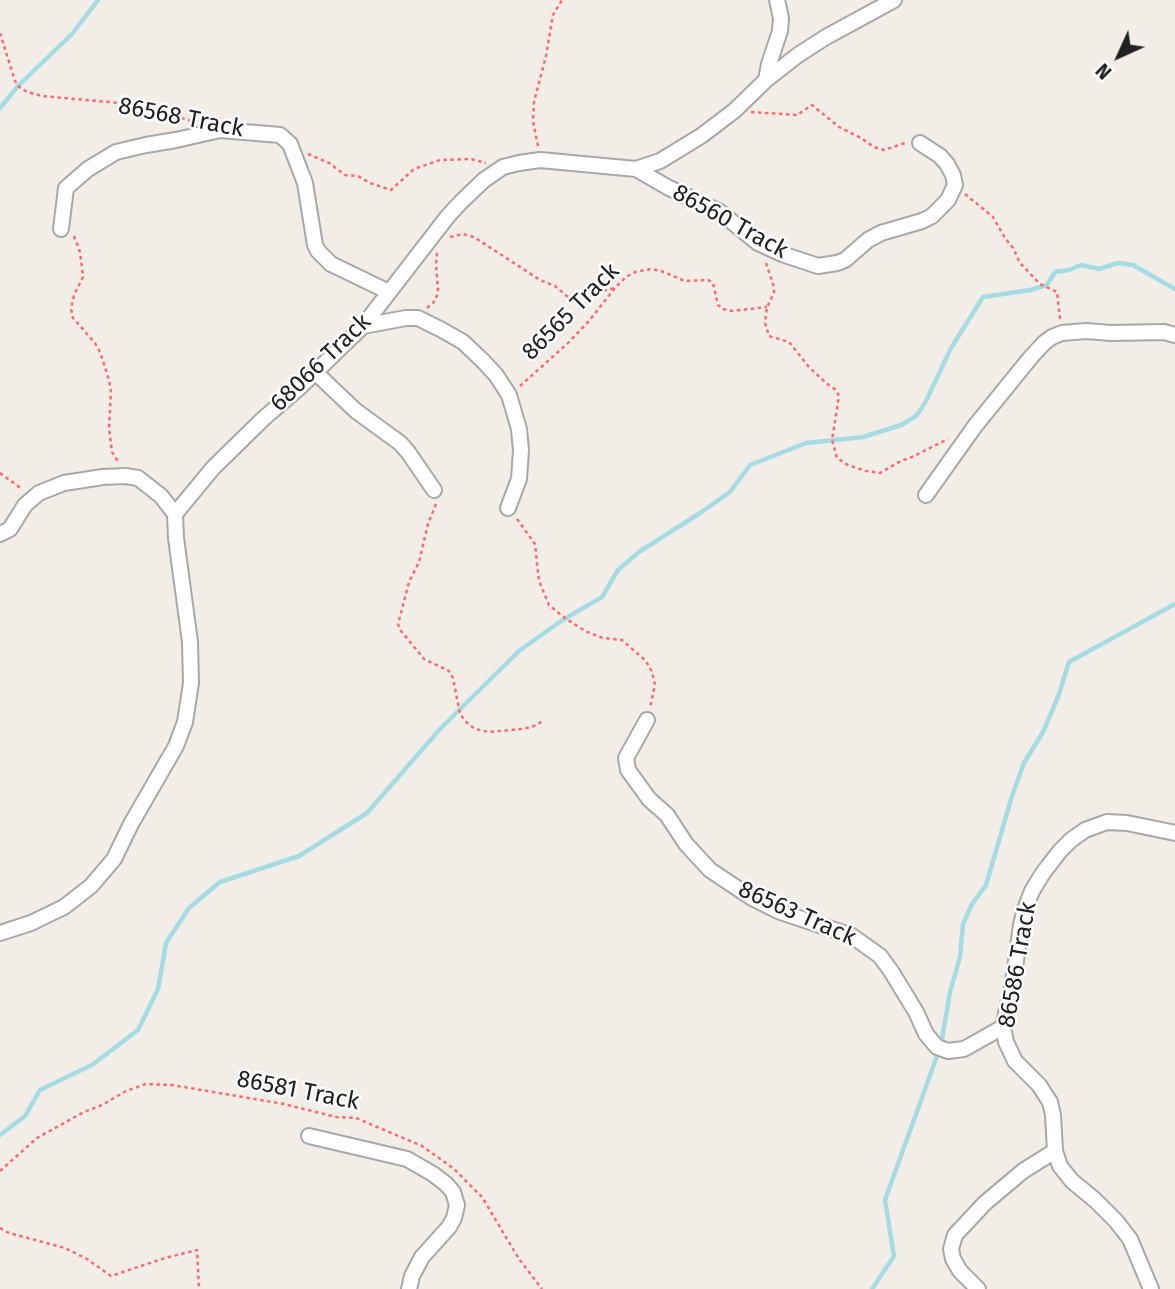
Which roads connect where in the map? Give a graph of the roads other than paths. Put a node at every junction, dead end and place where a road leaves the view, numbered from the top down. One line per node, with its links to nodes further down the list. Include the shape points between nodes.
1 (777, 0): 3 (street, via 780,24)
2 (894, 0): 3 (street, 68066 Track, via 826,37)
3 (766, 80): 5 (street, 68066 Track, via 701,136 660,161)
4 (920, 143): 5 (street, 86560 Track, via 932,149 953,175 955,185 948,200 932,216 881,233 845,260 818,266 758,243 720,212)
5 (636, 169): 7 (street, 68066 Track, via 540,160 503,167 448,216)
6 (67, 228): 7 (street, 86568 Track, via 66,188 116,152 220,130 280,135 290,144 305,183 318,251 331,264)
7 (389, 292): 8 (street, 68066 Track)
8 (363, 326): 10 (street, 68066 Track); 13 (street, via 418,318 463,342 502,383 519,429 521,450 519,479)
9 (1175, 335): 12 (street, via 1086,331 1062,333 1044,343 975,426)
10 (315, 372): 11 (street, via 356,411 400,443); 14 (street, 68066 Track, via 212,468)
11 (434, 490)
12 (926, 495)
13 (508, 508)
14 (175, 514): 15 (street, via 138,478 103,477 48,488 24,505 9,529); 18 (street, via 191,683 176,746 114,859 91,886 64,907)
15 (0, 534)
16 (648, 720): 19 (street, 86563 Track, via 626,758 628,769 710,870 752,898 852,936 880,956 937,1047 964,1049)
17 (1175, 834): 19 (street, 86586 Track, via 1107,822 1085,830 1060,851 1042,873 1024,909)
18 (0, 933)
19 (1003, 1027): 21 (street, 86586 Track, via 1015,1061 1049,1102)
20 (309, 1136): 22 (street, via 407,1159 453,1192 454,1218 422,1256)
21 (1055, 1151): 23 (street, via 1023,1171 955,1235 953,1259); 24 (street, 86586 Track, via 1064,1172 1130,1239)
22 (409, 1289)
23 (978, 1289)
24 (1151, 1289)

